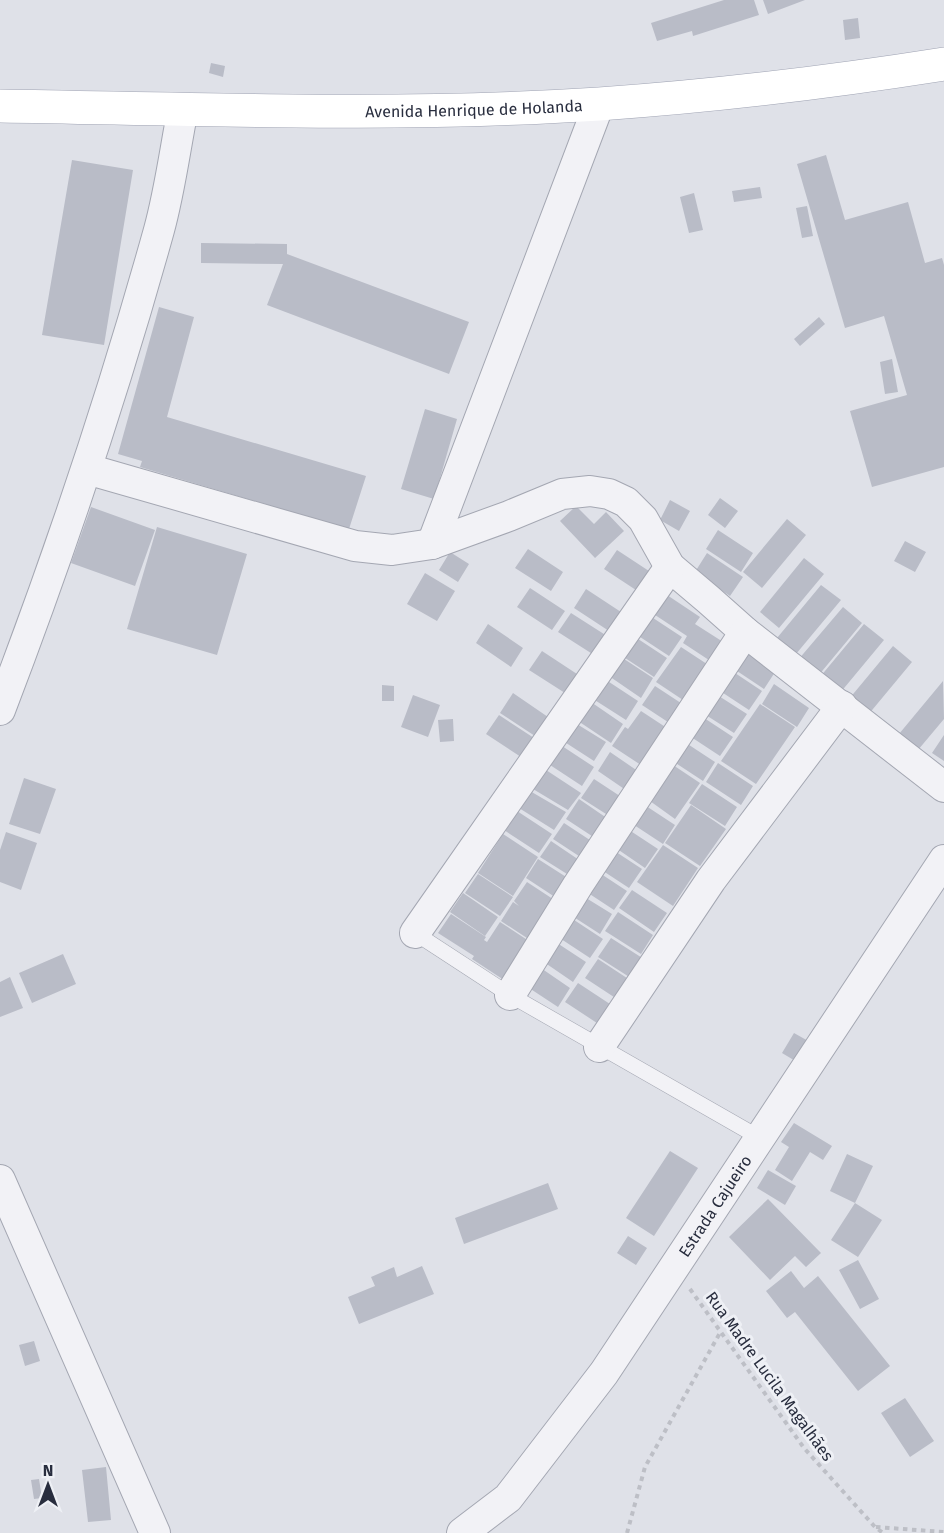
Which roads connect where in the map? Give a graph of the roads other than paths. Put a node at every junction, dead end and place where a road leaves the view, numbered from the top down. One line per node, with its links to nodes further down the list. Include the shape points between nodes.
1 (944, 64): 2 (main road, Avenida Henrique de Holanda, via 837,81)
2 (599, 104): 4 (main road, Avenida Henrique de Holanda, via 387,112); 6 (street)
3 (0, 106): 4 (main road, Avenida Henrique de Holanda)
4 (183, 109): 5 (street, via 159,228)
5 (87, 469): 6 (street, via 355,546 392,550); 10 (street)
6 (432, 544): 7 (street, via 562,494 590,492 609,494 626,502 643,519)
7 (670, 567): 8 (street); 13 (street)
8 (745, 632): 9 (street); 14 (street)
9 (842, 706): 11 (street); 15 (street, via 711,880)
10 (0, 710)
11 (944, 787)
12 (944, 860): 16 (street, Estrada Cajueiro)
13 (415, 933): 14 (lane)
14 (510, 995): 15 (lane)
15 (599, 1047): 16 (lane)
16 (760, 1138): 19 (street, Estrada Cajueiro, via 604,1373 508,1498)
17 (0, 1180): 18 (street)
18 (155, 1533)
19 (462, 1533)

